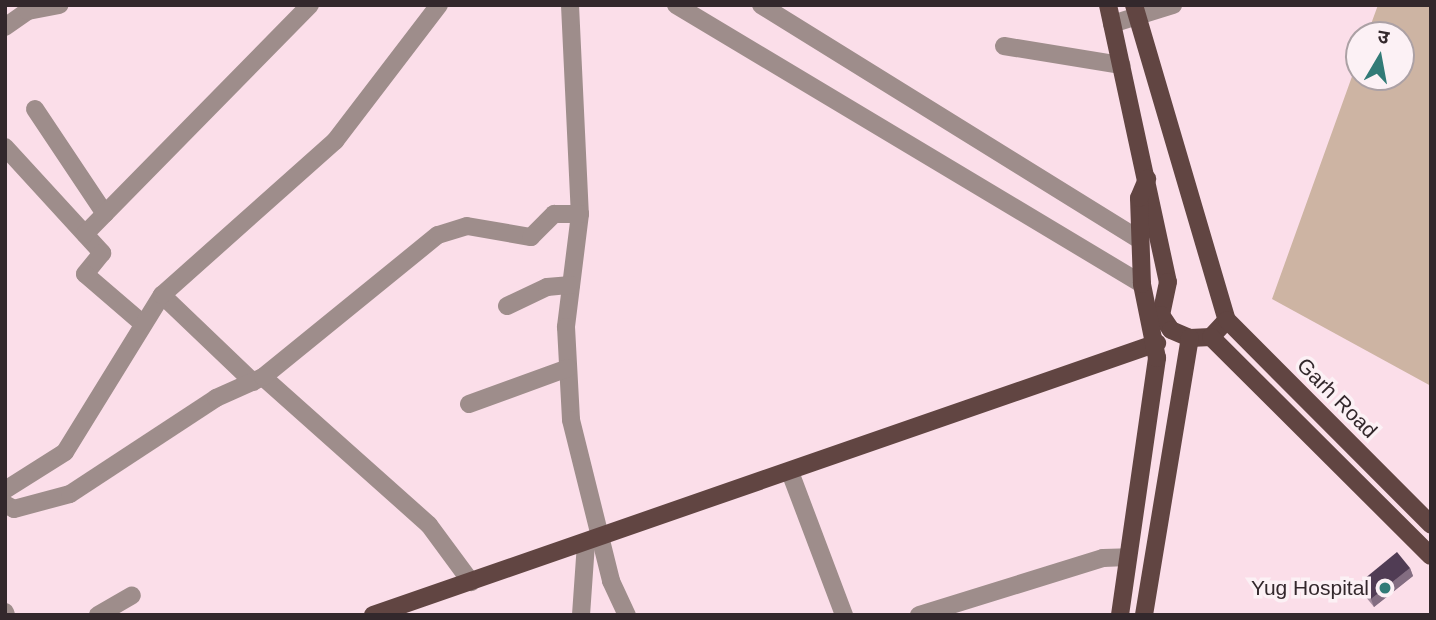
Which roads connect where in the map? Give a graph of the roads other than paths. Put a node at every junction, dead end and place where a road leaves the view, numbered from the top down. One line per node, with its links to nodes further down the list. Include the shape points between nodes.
1 (59, 5): 9 (street)
2 (310, 5): 18 (street)
3 (439, 5): 24 (street, via 335,141)
4 (569, 5): 19 (street)
5 (676, 5): 22 (street)
6 (761, 5): 21 (street)
7 (1108, 5): 11 (main road)
8 (1174, 5): 10 (street)
9 (29, 8): 12 (street)
10 (1136, 11): 11 (street); 26 (main road)
11 (1112, 24): 14 (main road)
12 (5, 27)
13 (1004, 46): 14 (street)
14 (1121, 65): 17 (main road)
15 (35, 109): 18 (street)
16 (5, 147): 20 (street)
17 (1147, 178): 21 (main road, via 1139,198); 29 (main road, via 1168,282 1161,315 1171,330)
18 (105, 214): 20 (street)
19 (580, 214): 23 (street); 32 (street, via 554,214 531,237 467,226 438,235)
20 (85, 234): 27 (street, via 102,253 85,274)
21 (1140, 240): 22 (main road)
22 (1142, 284): 30 (main road)
23 (572, 285): 25 (street, via 547,287); 31 (street)
24 (162, 295): 27 (street); 32 (street)
25 (507, 306)
26 (1227, 320): 28 (main road); 37 (main road, Garh Road)
27 (142, 323): 35 (street, via 65,452)
28 (1211, 337): 29 (main road); 38 (main road)
29 (1190, 338): 51 (main road)
30 (1157, 343): 34 (main road); 41 (main road)
31 (568, 368): 33 (street); 39 (street, via 571,420)
32 (258, 379): 36 (street, via 216,398 70,494 14,509); 42 (street, via 429,525)
33 (469, 404)
34 (790, 472): 39 (main road); 48 (street)
35 (5, 490)
36 (5, 504)
37 (1426, 520): 38 (main road)
38 (1407, 531): 40 (main road)
39 (594, 541): 42 (main road); 46 (street); 47 (street)
40 (1431, 556)
41 (1128, 557): 49 (street, via 1103,558); 50 (main road)
42 (471, 582): 45 (main road)
43 (132, 595): 44 (street)
44 (98, 615)
45 (373, 615)
46 (581, 615)
47 (627, 615)
48 (844, 615)
49 (919, 615)
50 (1120, 615)
51 (1144, 615)

